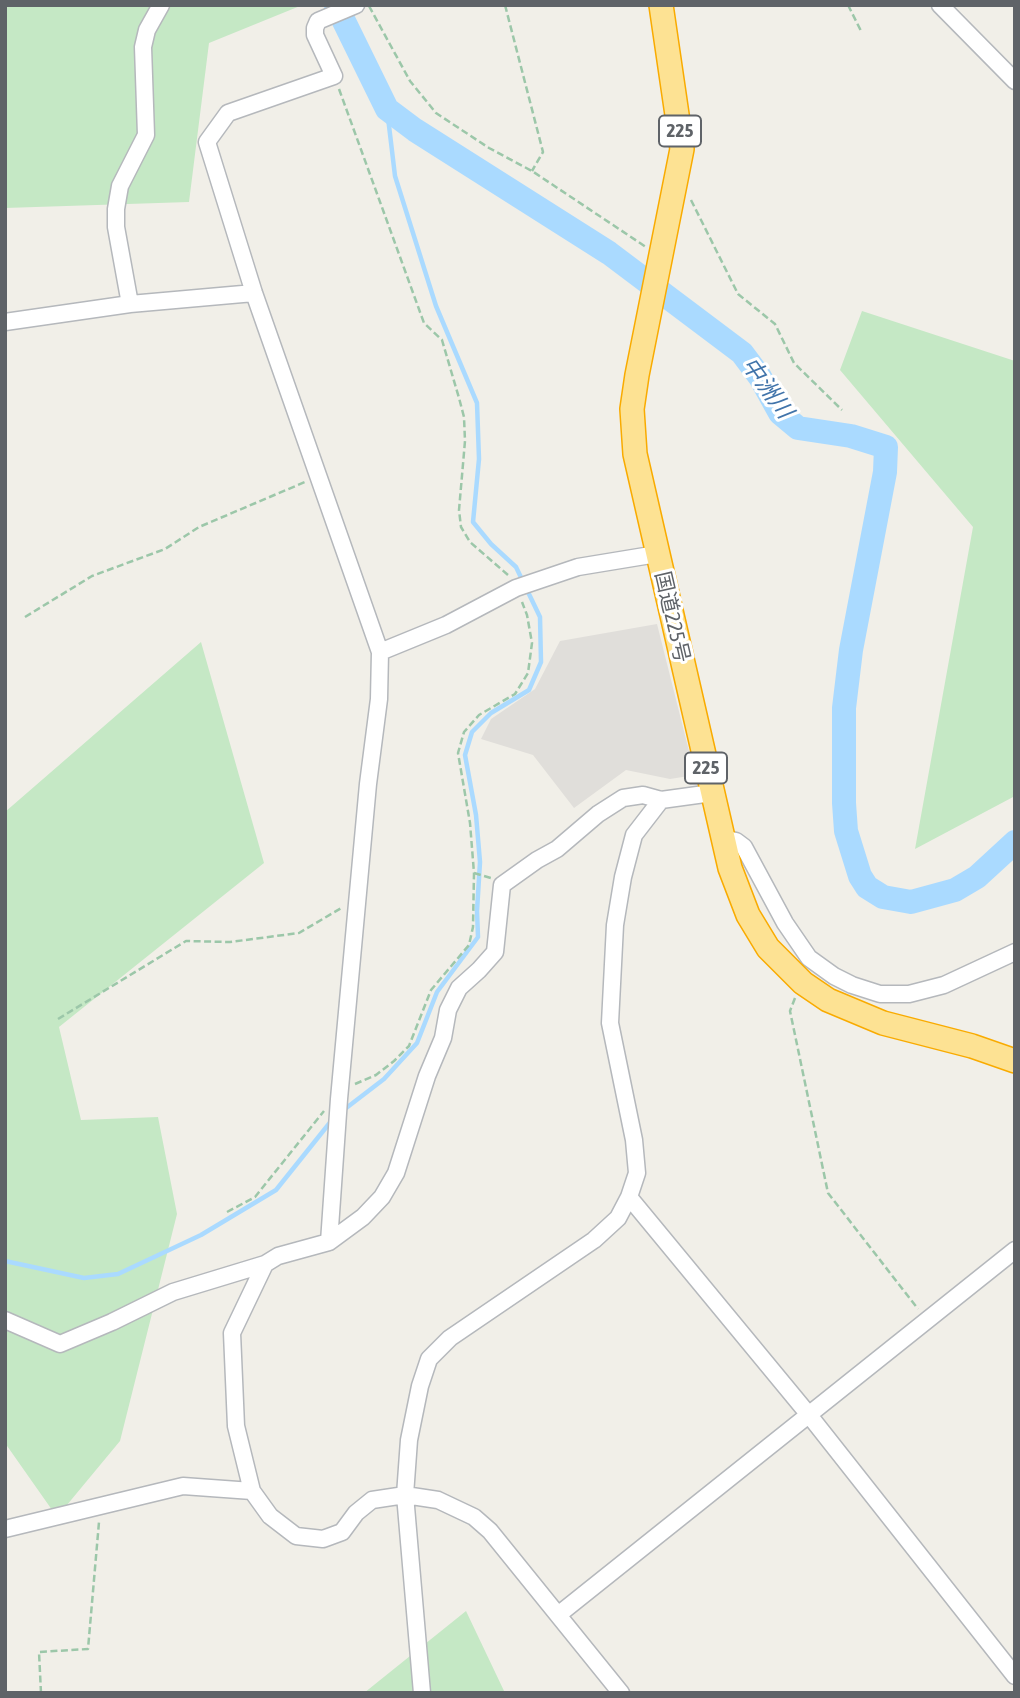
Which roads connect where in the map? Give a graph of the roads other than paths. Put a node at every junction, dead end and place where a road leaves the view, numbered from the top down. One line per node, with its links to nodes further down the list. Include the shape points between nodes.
1 (160, 5): 7 (street, via 143,47 146,135 120,186 116,209)
2 (356, 5): 6 (street, via 318,21 315,28 334,76 228,113 207,142)
3 (662, 5): 9 (highway, 国道225号 / 225, via 682,149 632,408 635,454)
4 (940, 5): 5 (street)
5 (1015, 81)
6 (254, 293): 7 (street); 10 (street)
7 (130, 304): 8 (street)
8 (5, 323)
9 (657, 554): 10 (street, via 578,567 522,585 446,625); 11 (highway, 国道225号 / 225)
10 (380, 652): 17 (street)
11 (712, 793): 12 (street); 13 (highway, 国道225号 / 225)
12 (661, 800): 16 (street, via 634,835 615,925 610,1023 634,1140 637,1173); 17 (street, via 642,795 623,798 502,885 495,952 459,988 448,1010 443,1038 396,1173 363,1217)
13 (722, 838): 14 (street, via 736,841 751,857 804,951 819,966 852,985 880,994 909,994 944,985); 15 (highway, 国道225号 / 225, via 748,915 768,948 803,983 854,1013)
14 (1015, 952)
15 (1015, 1061)
16 (629, 1197): 21 (street); 23 (street, via 618,1218 594,1240 450,1338 429,1359 409,1440)
17 (329, 1242): 19 (street, via 278,1256)
18 (1015, 1250): 21 (street)
19 (265, 1265): 20 (street, via 173,1292 60,1344); 22 (street, via 232,1333 236,1426)
20 (5, 1320)
21 (809, 1415): 25 (street); 26 (street)
22 (251, 1491): 23 (street, via 270,1516 296,1536 323,1539 341,1532 372,1500); 24 (street, via 183,1486)
23 (405, 1495): 25 (street, via 438,1500 474,1517); 27 (street)
24 (5, 1529)
25 (558, 1615): 28 (street)
26 (1015, 1676)
27 (422, 1693)
28 (621, 1693)

